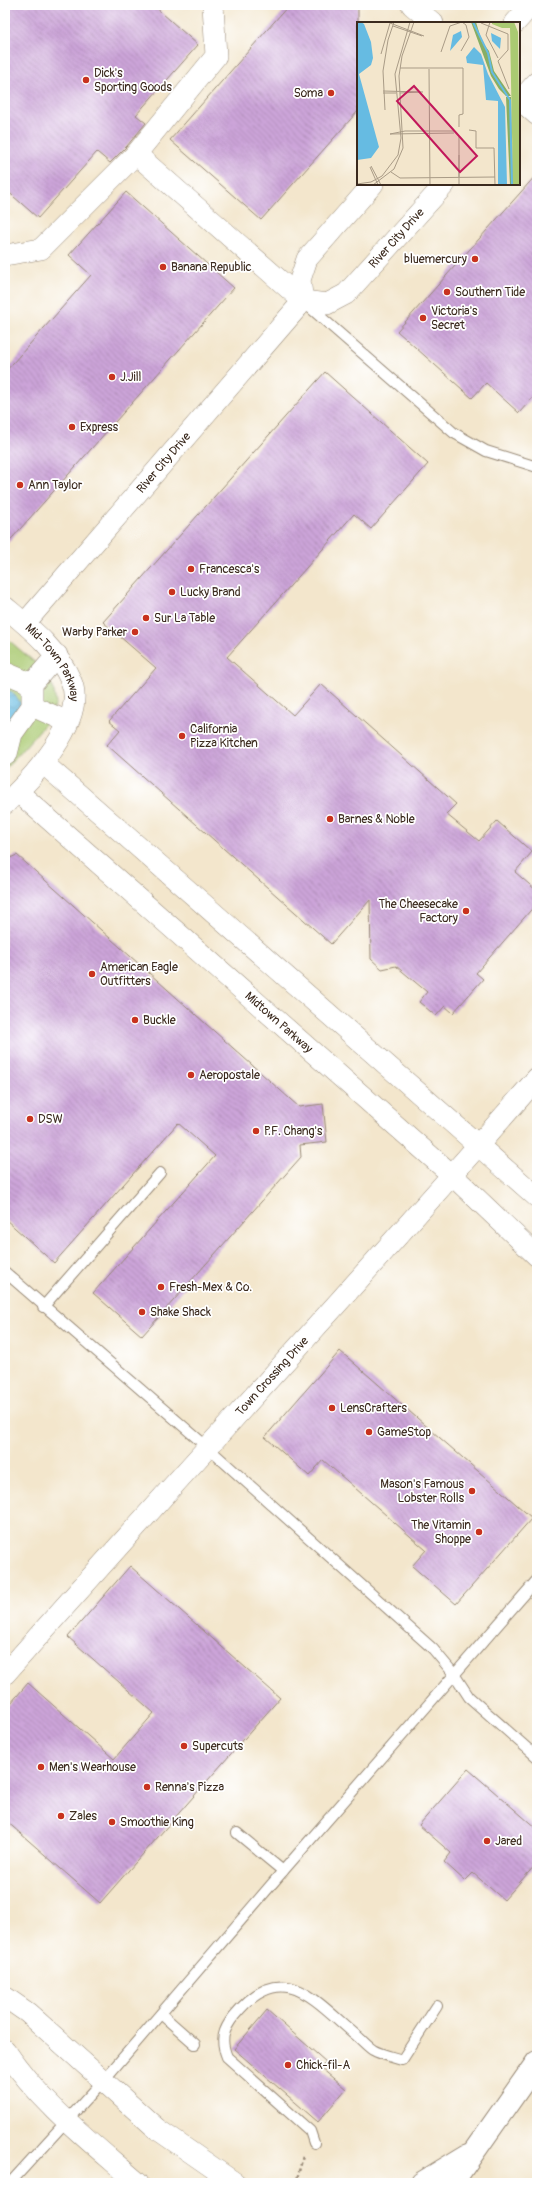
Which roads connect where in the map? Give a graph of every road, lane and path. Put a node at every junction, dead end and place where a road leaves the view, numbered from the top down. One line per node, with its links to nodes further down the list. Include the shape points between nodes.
1 (214, 5): 10 (street, via 216,56)
2 (412, 5): 4 (street)
3 (530, 5): 5 (street)
4 (432, 22)
5 (516, 22)
6 (537, 82): 7 (street)
7 (520, 100)
8 (520, 102): 9 (street)
9 (537, 115)
10 (136, 154): 13 (street, via 41,249); 14 (street)
11 (372, 185): 14 (street, via 307,259 300,280)
12 (444, 185): 14 (street, River City Drive, via 346,294 327,304)
13 (5, 255)
14 (303, 301): 15 (lane, via 454,433 486,450); 17 (street, River City Drive)
15 (537, 467)
16 (5, 607): 17 (street, Mid-Town Parkway)
17 (25, 623): 18 (street, Mid-Town Parkway)
18 (57, 655): 20 (street); 22 (street, Mid-Town Parkway, via 72,682 74,708)
19 (5, 675): 20 (street, via 6,673)
20 (32, 684): 21 (street)
21 (32, 706): 22 (street); 23 (street)
22 (68, 722): 25 (street, Mid-Town Parkway, via 64,734)
23 (8, 730): 24 (street)
24 (5, 756)
25 (44, 762): 26 (street, Mid-Town Parkway); 28 (street)
26 (11, 798): 30 (street, Midtown Parkway)
27 (537, 1078): 28 (street, Town Crossing Drive)
28 (478, 1146): 30 (street, Town Crossing Drive); 31 (street)
29 (160, 1172): 34 (lane)
30 (452, 1175): 32 (street, Midtown Parkway); 35 (street, Town Crossing Drive)
31 (537, 1197)
32 (537, 1256)
33 (5, 1272): 34 (lane)
34 (43, 1306): 35 (lane)
35 (206, 1446): 37 (street, Town Crossing Drive); 38 (lane, via 433,1648)
36 (537, 1580): 38 (lane)
37 (5, 1674)
38 (454, 1674): 39 (lane, via 469,1697); 41 (lane)
39 (537, 1756)
40 (237, 1833): 41 (lane)
41 (283, 1871): 44 (lane)
42 (5, 1997): 48 (street, via 28,2012)
43 (437, 2006): 50 (lane, via 402,2060 374,2050 310,1997 292,1986 275,1986 260,1991 248,2001 225,2028 222,2037 227,2057 310,2131)
44 (161, 2014): 45 (lane); 48 (lane)
45 (196, 2044)
46 (5, 2050): 49 (street, via 19,2071)
47 (537, 2062): 51 (main road)
48 (103, 2081): 49 (lane); 54 (street, via 157,2129)
49 (66, 2121): 52 (lane); 53 (street)
50 (314, 2143): 55 (path, via 302,2156)
51 (476, 2150): 56 (main road); 57 (main road)
52 (10, 2183)
53 (138, 2183)
54 (235, 2183)
55 (296, 2183)
56 (422, 2183)
57 (452, 2183)

